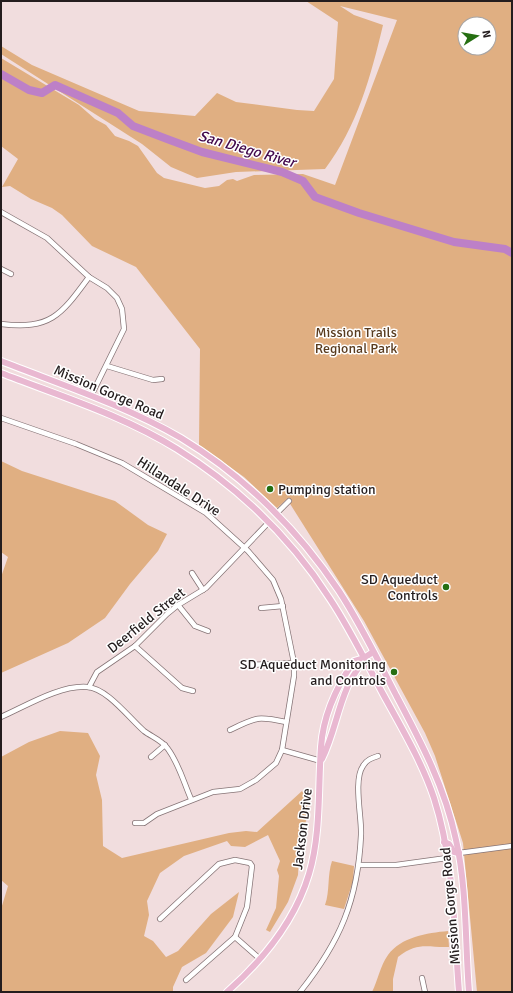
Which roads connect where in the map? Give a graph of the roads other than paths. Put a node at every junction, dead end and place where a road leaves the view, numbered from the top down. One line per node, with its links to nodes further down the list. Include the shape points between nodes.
1 (1, 212): 4 (street, via 47,238)
2 (1, 269): 3 (street)
3 (11, 274)
4 (89, 278): 5 (street, via 61,313 42,323 23,327); 7 (street, via 107,288 117,298 123,314 124,329)
5 (1, 324)
6 (1, 361): 10 (main road, Mission Gorge Road)
7 (107, 366): 9 (street, via 153,380); 10 (street)
8 (1, 373): 14 (main road, Mission Gorge Road, via 110,415 176,448 244,498)
9 (162, 379)
10 (91, 396): 13 (main road, Mission Gorge Road, via 146,419 181,439 218,464)
11 (1, 418): 15 (street, Hillandale Drive, via 122,463 206,514)
12 (289, 501): 13 (street)
13 (276, 514): 23 (main road, Mission Gorge Road, via 338,590)
14 (269, 522): 15 (street, Deerfield Street); 24 (main road, Mission Gorge Road, via 329,597)
15 (244, 547): 17 (street, Deerfield Street); 19 (street, Hillandale Drive, via 273,580)
16 (192, 573): 17 (street)
17 (203, 590): 18 (street, Deerfield Street)
18 (178, 605): 21 (street, via 196,626); 22 (street, Deerfield Street)
19 (283, 606): 20 (street); 25 (street, Hillandale Drive)
20 (261, 608)
21 (208, 631)
22 (135, 646): 27 (street, Deerfield Street, via 97,672); 28 (street, via 182,688)
23 (373, 652): 24 (main road, Jackson Drive); 41 (main road, Mission Gorge Road, via 430,760 445,796)
24 (364, 658): 36 (main road, Jackson Drive, via 347,686 328,747); 39 (main road, Mission Gorge Road, via 420,765 434,798)
25 (294, 663): 26 (street); 30 (street, Hillandale Drive)
26 (251, 665)
27 (89, 687): 29 (street, via 65,689); 32 (street, via 106,695 145,732)
28 (193, 691)
29 (1, 717)
30 (286, 722): 31 (street, via 262,717); 33 (street, Hillandale Drive)
31 (230, 730)
32 (165, 745): 35 (street); 37 (street, via 175,760)
33 (282, 750): 36 (street); 37 (street, Hillandale Drive, via 276,763 256,780 240,789 213,792)
34 (378, 756): 43 (street, via 367,761 359,773)
35 (151, 757)
36 (321, 761): 46 (main road, Jackson Drive, via 309,873 299,902 286,926)
37 (191, 799): 38 (street, Hillandale Drive, via 157,814 144,823)
38 (135, 823)
39 (444, 842): 41 (main road, via 449,844 454,852); 42 (main road, Mission Gorge Road)
40 (512, 846): 41 (street)
41 (459, 853): 53 (main road, Mission Gorge Road)
42 (447, 858): 43 (street, via 396,865); 52 (main road, Mission Gorge Road)
43 (359, 865): 50 (street, via 343,925 324,960)
44 (160, 919): 45 (street, via 219,864 239,860 252,866 247,907)
45 (235, 937): 46 (street); 48 (street)
46 (260, 959): 49 (main road, Jackson Drive)
47 (422, 978): 51 (street)
48 (186, 980)
49 (227, 992)
50 (300, 992)
51 (425, 992)
52 (459, 992)
53 (469, 992)

